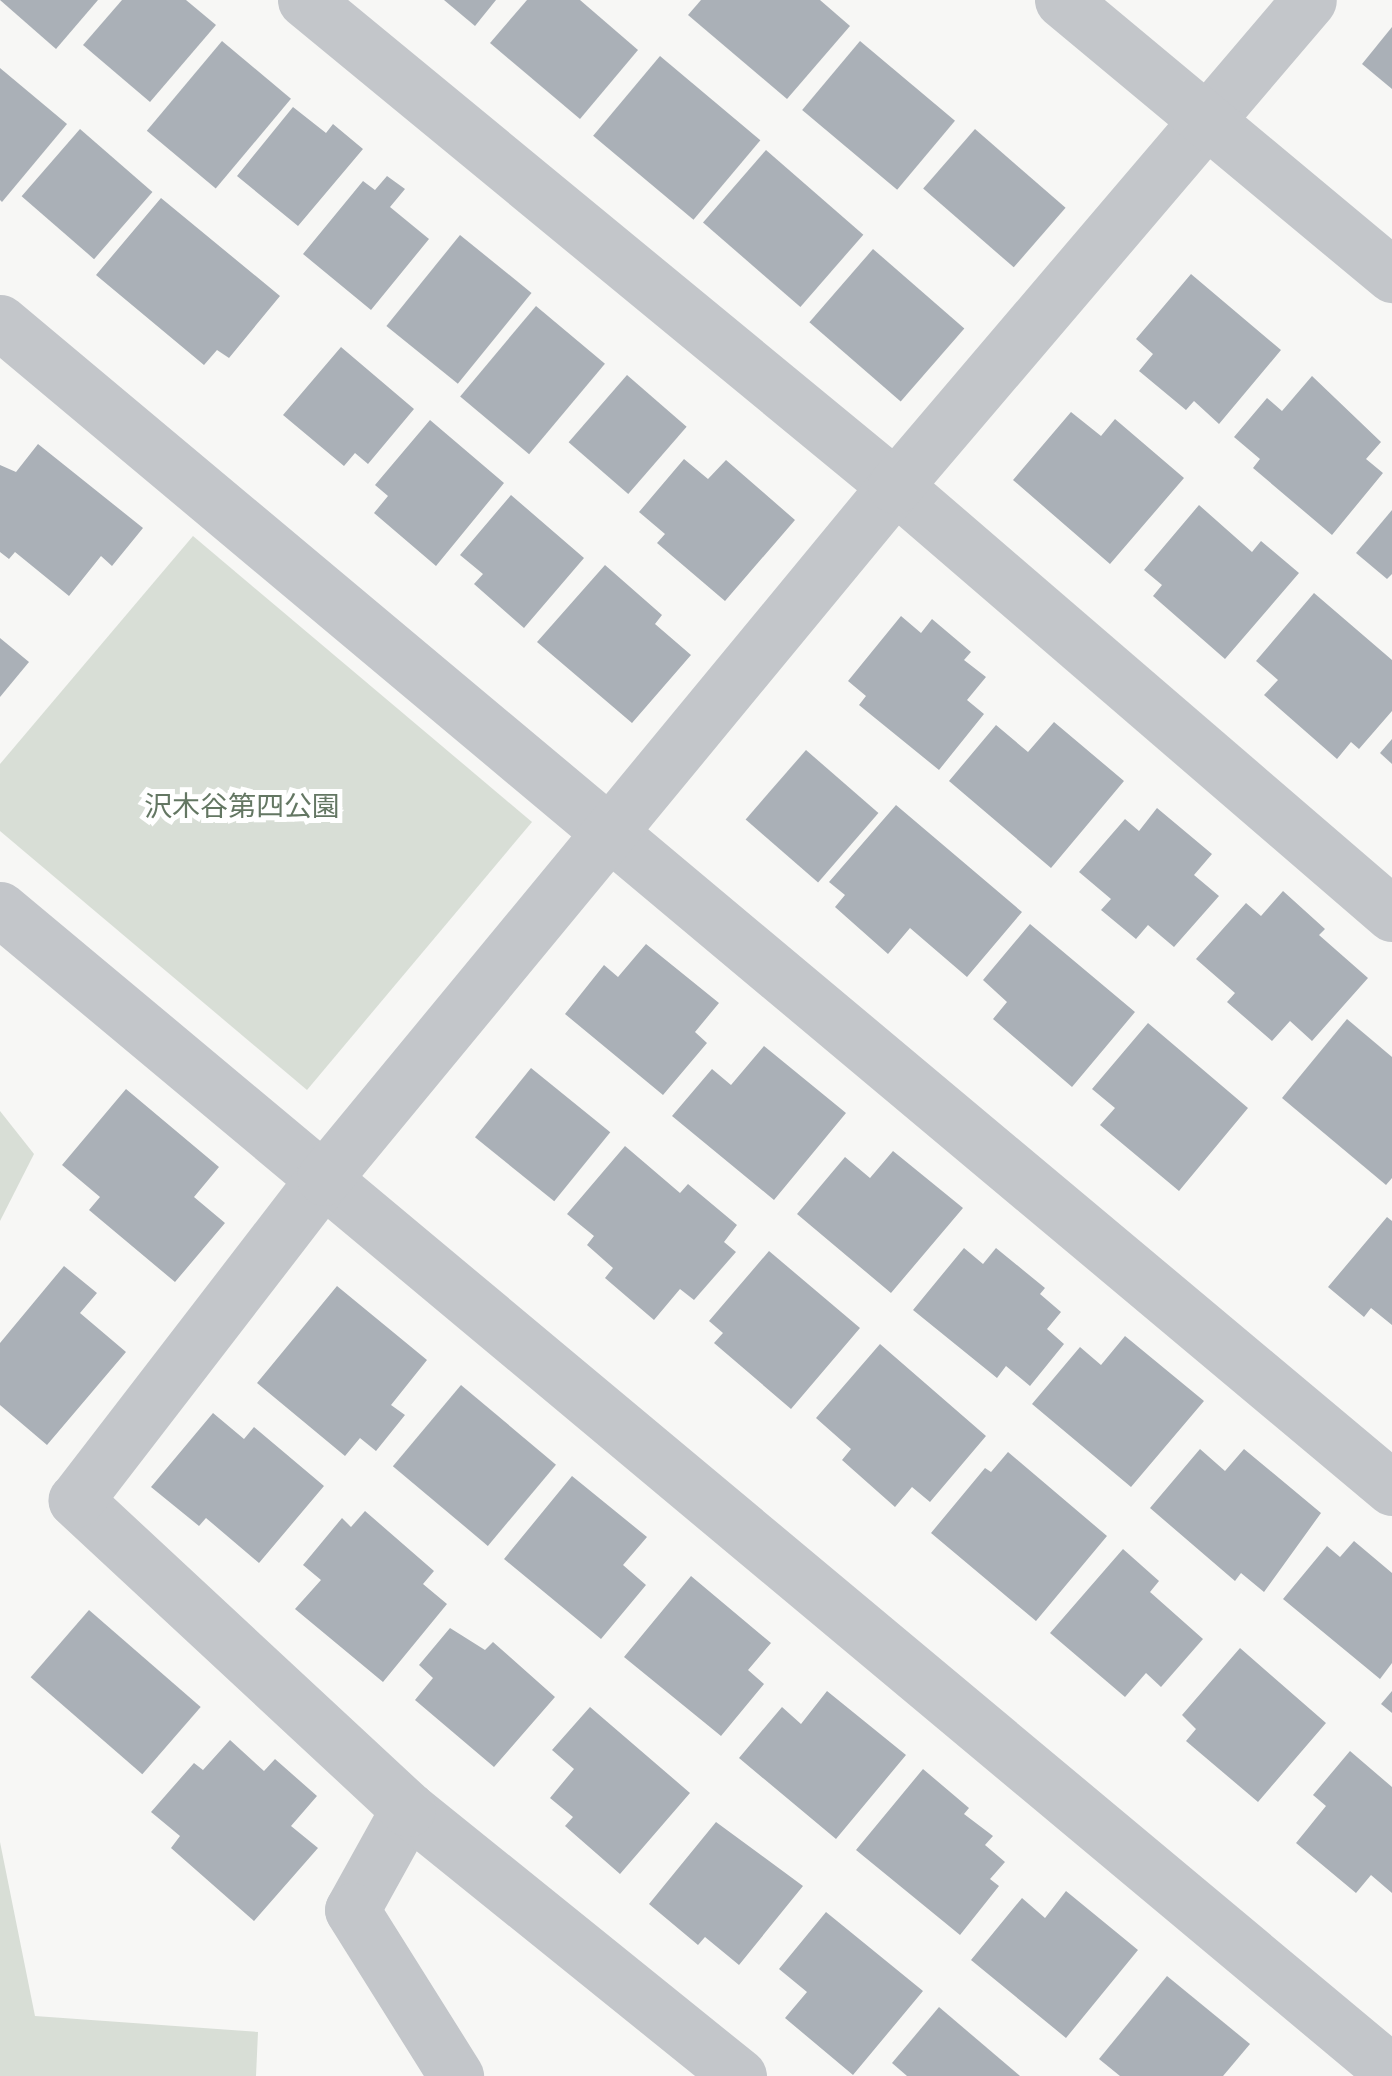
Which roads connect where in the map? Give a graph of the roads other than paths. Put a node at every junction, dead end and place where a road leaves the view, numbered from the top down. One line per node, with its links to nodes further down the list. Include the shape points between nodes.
1 (304, 0): 7 (street)
2 (1062, 0): 4 (street)
3 (1308, 0): 4 (street)
4 (1209, 120): 5 (street); 7 (street)
5 (1392, 275)
6 (0, 322): 8 (street)
7 (896, 486): 8 (street); 10 (street)
8 (614, 835): 11 (street); 12 (street)
9 (0, 909): 11 (street)
10 (1392, 914)
11 (324, 1178): 13 (street, via 76,1500); 14 (street)
12 (1392, 1488)
13 (408, 1810): 15 (street, via 352,1910); 16 (street)
14 (1392, 2072)
15 (456, 2076)
16 (739, 2076)

